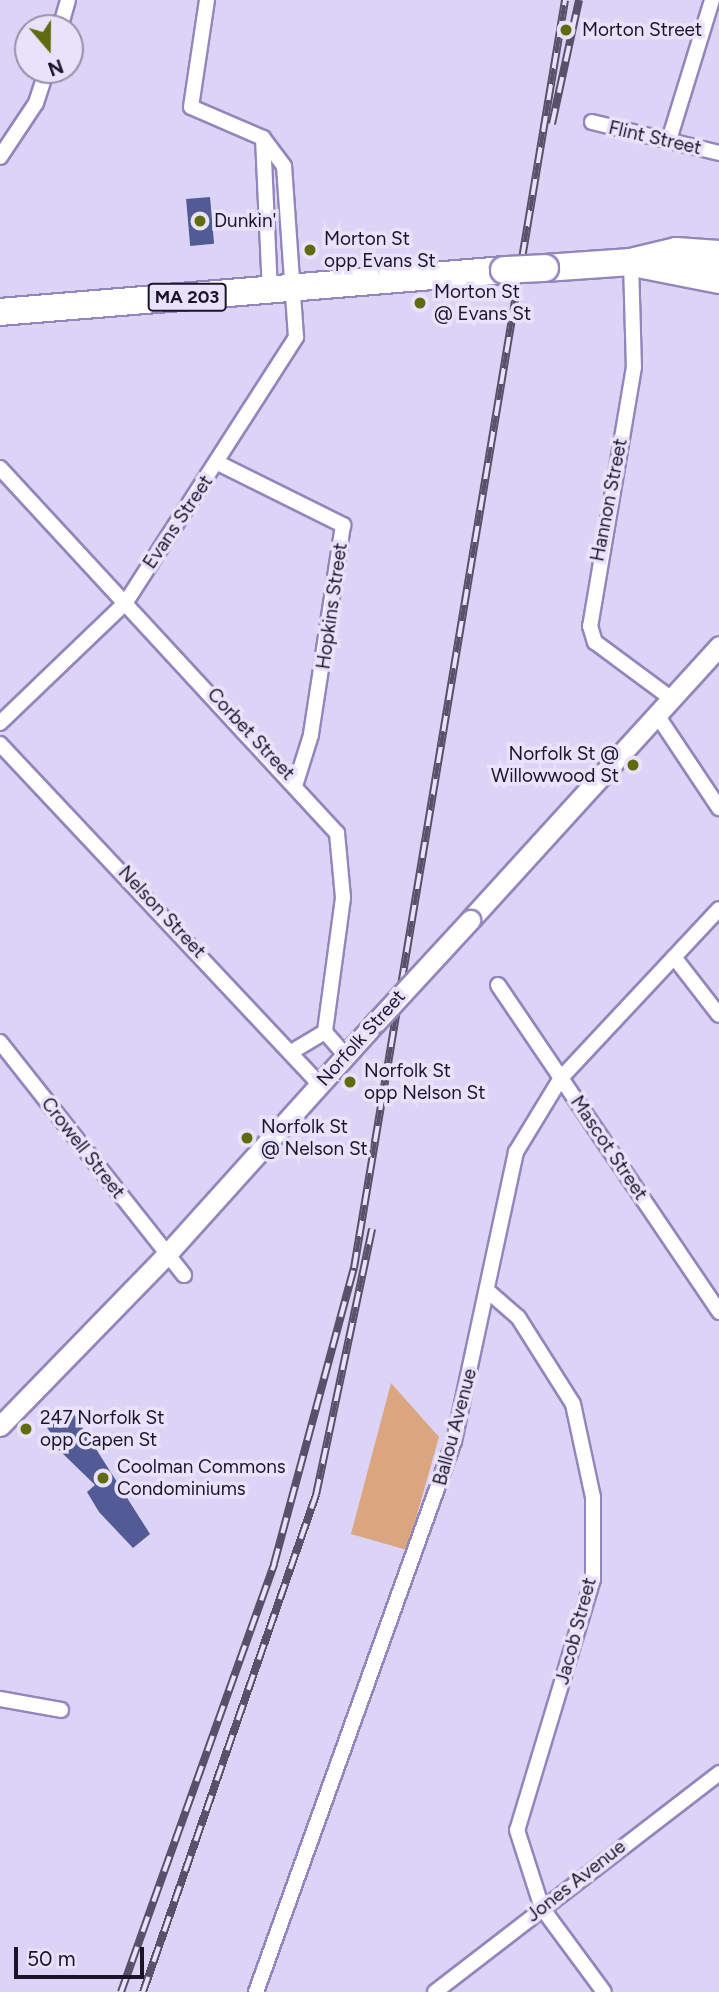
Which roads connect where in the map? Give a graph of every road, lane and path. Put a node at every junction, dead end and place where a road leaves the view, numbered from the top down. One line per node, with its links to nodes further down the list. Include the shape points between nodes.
1 (207, 0): 5 (street, via 193,111)
2 (712, 0): 6 (street)
3 (42, 84): 8 (street, via 36,103)
4 (592, 122): 6 (street, Flint Street)
5 (263, 138): 12 (street); 12 (street, via 284,166)
6 (669, 140): 7 (street, Flint Street)
7 (719, 153)
8 (0, 158)
9 (719, 254): 10 (highway, MA 203, via 676,251)
10 (631, 262): 11 (highway, MA 203); 12 (highway, MA 203, bridge); 18 (street, Hannon Street, via 634,367 590,626 595,642)
11 (719, 280)
12 (282, 288): 13 (highway, MA 203); 14 (street, Evans Street, via 293,345)
13 (0, 312)
14 (218, 463): 16 (street, Evans Street); 22 (street, Hopkins Street, via 343,525 315,711)
15 (0, 468): 16 (street, Corbet Street)
16 (126, 602): 20 (street, Evans Street); 22 (street, Corbet Street)
17 (719, 646): 18 (main road, Norfolk Street)
18 (672, 699): 19 (main road, Norfolk Street)
19 (657, 715): 23 (street); 31 (main road, Norfolk Street, bridge)
20 (0, 723)
21 (0, 744): 30 (street, Nelson Street)
22 (296, 783): 28 (street, Corbet Street, via 324,814 343,851)
23 (719, 808)
24 (719, 909): 25 (street, Ballou Avenue)
25 (674, 957): 27 (street); 32 (street, Ballou Avenue)
26 (498, 985): 32 (street, Mascot Street)
27 (719, 1015)
28 (325, 1032): 30 (street); 31 (street)
29 (0, 1042): 34 (street, Crowell Street)
30 (293, 1051): 33 (street, Nelson Street)
31 (347, 1057): 33 (main road, Norfolk Street)
32 (561, 1078): 36 (street, Ballou Avenue, via 516,1152); 37 (street, Mascot Street)
33 (320, 1084): 34 (main road, Norfolk Street)
34 (167, 1254): 35 (street, Crowell Street); 38 (main road, Norfolk Street)
35 (184, 1275)
36 (489, 1292): 42 (street, Jacob Street, via 531,1335 573,1404 593,1497 593,1579 517,1830); 43 (street, Ballou Avenue, via 450,1454)
37 (719, 1312)
38 (0, 1426)
39 (0, 1699): 40 (street)
40 (61, 1710)
41 (719, 1773): 42 (street, Jones Avenue)
42 (542, 1908): 44 (street, Jones Avenue); 45 (street, Jacob Street)
43 (256, 1992)
44 (435, 1992)
45 (604, 1992)

